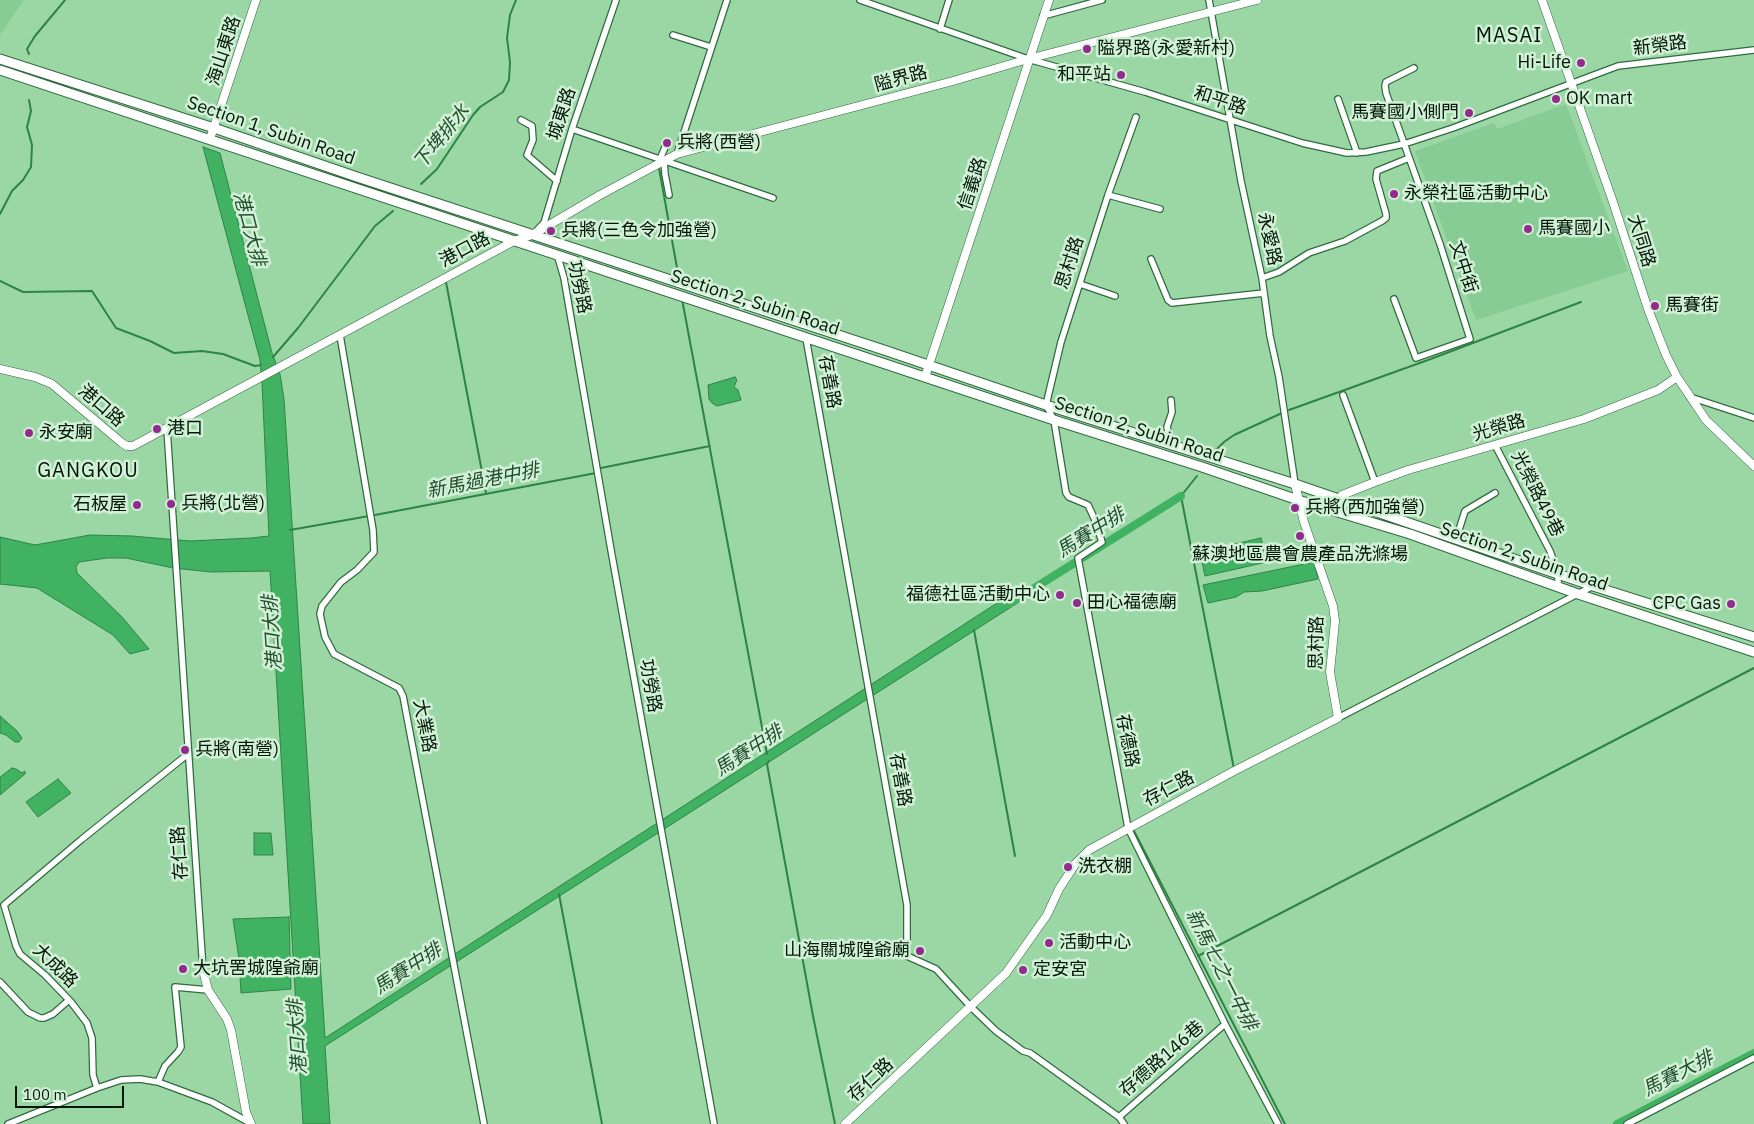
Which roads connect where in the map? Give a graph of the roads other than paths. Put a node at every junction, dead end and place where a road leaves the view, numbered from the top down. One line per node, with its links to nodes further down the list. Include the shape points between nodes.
1 (256, 0): 26 (street, 海山東路)
2 (616, 0): 27 (street, 城東路)
3 (726, 0): 15 (street)
4 (860, 0): 13 (street, 和平路)
5 (949, 0): 13 (street)
6 (1047, 0): 12 (street, 信義路)
7 (1102, 0): 12 (street)
8 (1209, 0): 11 (street, 永愛路)
9 (1257, 0): 11 (street, 隘界路)
10 (1542, 0): 21 (street, 大同路)
11 (1211, 12): 18 (street, 隘界路); 25 (street, 永愛路)
12 (1043, 16): 18 (street, 信義路)
13 (940, 29): 18 (street, 和平路)
14 (673, 36): 15 (street)
15 (711, 47): 32 (street)
16 (1754, 50): 21 (street, 新榮路, via 1618,66)
17 (0, 59): 26 (main road, Section 1, Subin Road)
18 (1028, 59): 25 (street, 和平路); 32 (street, 隘界路); 53 (street, 信義路)
19 (1414, 68): 29 (street, 文中街, via 1386,82 1385,86)
20 (0, 70): 28 (main road, Section 1, Subin Road)
21 (1572, 83): 29 (street, 和平路); 55 (street, 大同路, via 1648,309)
22 (1338, 99): 31 (street)
23 (1136, 117): 39 (street, 思村路)
24 (521, 120): 36 (street, via 532,126 534,140 527,155)
25 (1230, 120): 31 (street, 和平路, via 1327,150); 46 (street, 永愛路)
26 (214, 128): 28 (street, 海山東路); 35 (main road, Section 1, Subin Road)
27 (572, 129): 34 (street); 36 (street, 城東路)
28 (210, 139): 37 (main road, Section 1, Subin Road)
29 (1404, 144): 31 (street, 和平路); 33 (street, 文中街)
30 (666, 145): 34 (street)
31 (1357, 153)
32 (677, 154): 34 (street, 隘界路)
33 (1409, 158): 46 (street, via 1381,168 1375,175 1386,218); 50 (street, 文中街, via 1470,339 1416,358)
34 (662, 160): 38 (street); 40 (street); 42 (street, 港口路)
35 (357, 177): 37 (main road); 42 (main road, Section 1, Subin Road)
36 (556, 181): 42 (street, 城東路, via 544,223)
37 (354, 188): 43 (main road, Section 1, Subin Road)
38 (669, 195)
39 (1108, 195): 41 (street); 47 (street, 思村路)
40 (773, 198)
41 (1160, 209)
42 (532, 235): 43 (street, 港口路); 53 (main road, Section 2, Subin Road)
43 (514, 241): 44 (main road, Section 2, Subin Road); 51 (street, 港口路)
44 (557, 254): 52 (main road, Section 2, Subin Road); 99 (street, 功勞路, via 564,278)
45 (1151, 259): 48 (street, via 1172,303)
46 (1262, 278): 48 (street, 永愛路)
47 (1080, 284): 49 (street); 60 (street, 思村路, via 1061,342)
48 (1264, 293): 68 (street, 永愛路)
49 (1116, 296)
50 (1394, 299)
51 (340, 335): 63 (street, 港口路); 98 (street, 大業路, via 374,552 341,582 322,606 320,614 325,637 334,654 399,688 403,696)
52 (806, 338): 56 (main road, Section 2, Subin Road); 90 (street, 存善路, via 907,905 907,956 936,969)
53 (929, 365): 56 (street, 信義路); 60 (main road, Section 2, Subin Road)
54 (0, 369): 63 (street, 港口路, via 52,384 127,446 139,444)
55 (1677, 376): 58 (street, 大同路); 64 (street, 光榮路, via 1658,390 1594,416)
56 (926, 377): 62 (main road, Section 2, Subin Road)
57 (1343, 395): 67 (street)
58 (1690, 398): 61 (street); 66 (street, 大同路, via 1706,420)
59 (1171, 400): 65 (street, via 1172,412 1167,427)
60 (1046, 405): 62 (street); 65 (main road, Section 2, Subin Road)
61 (1754, 418)
62 (1054, 420): 70 (main road, Section 2, Subin Road); 84 (street, 存德路, via 1066,493 1069,498 1088,505 1102,542 1078,558)
63 (166, 429): 83 (street, 存仁路)
64 (1495, 444): 67 (street, 光榮路); 76 (street, 光榮路49巷, via 1550,551)
65 (1170, 445): 68 (main road, Section 2, Subin Road)
66 (1754, 466)
67 (1375, 482): 71 (street, 光榮路, via 1342,495)
68 (1295, 484): 70 (street, 思村路); 71 (main road, Section 2, Subin Road)
69 (1496, 493): 75 (street, via 1465,511)
70 (1298, 500): 72 (main road, Section 2, Subin Road); 82 (street, 思村路, via 1333,606 1335,622 1330,672)
71 (1339, 500): 72 (street); 73 (main road, Section 2, Subin Road)
72 (1336, 511): 74 (main road, Section 2, Subin Road)
73 (1413, 524): 74 (main road); 75 (main road, Section 2, Subin Road)
74 (1410, 534): 77 (main road, Section 2, Subin Road)
75 (1456, 539): 76 (main road, Section 2, Subin Road)
76 (1558, 574): 77 (street, 光榮路49巷); 78 (main road, Section 2, Subin Road)
77 (1558, 586): 79 (main road, Section 2, Subin Road)
78 (1593, 586): 79 (street, 存仁路); 80 (main road, Section 2, Subin Road)
79 (1578, 594): 81 (main road, Section 2, Subin Road); 82 (street, 存仁路)
80 (1754, 637)
81 (1753, 649)
82 (1338, 718): 84 (street, 存仁路)
83 (188, 754): 85 (street, 大成路); 86 (street, 存仁路)
84 (1128, 828): 90 (street, 存仁路, via 1089,850 1076,863 1059,888 1047,915 1006,973); 91 (street, 存德路)
85 (2, 907): 89 (street, 大成路, via 20,954)
86 (203, 970): 88 (street, 存仁路)
87 (0, 982): 89 (street, via 28,1012 40,1018 53,1014)
88 (208, 990): 93 (street, via 175,987 181,1047 165,1066); 96 (street, 存仁路, via 231,1030)
89 (69, 1000): 94 (street, 大成路, via 90,1029)
90 (971, 1007): 95 (street, 存善路, via 996,1031); 100 (street, 存仁路)
91 (1226, 1024): 95 (street, 存德路146巷); 102 (street, 存德路)
92 (1754, 1058): 103 (street)
93 (158, 1082): 94 (street, via 126,1079); 96 (street, via 212,1102)
94 (97, 1088): 97 (street)
95 (1119, 1117): 101 (street, 存善路)
96 (250, 1123)
97 (8, 1124)
98 (484, 1124)
99 (714, 1124)
100 (846, 1124)
101 (1124, 1124)
102 (1278, 1124)
103 (1627, 1124)

